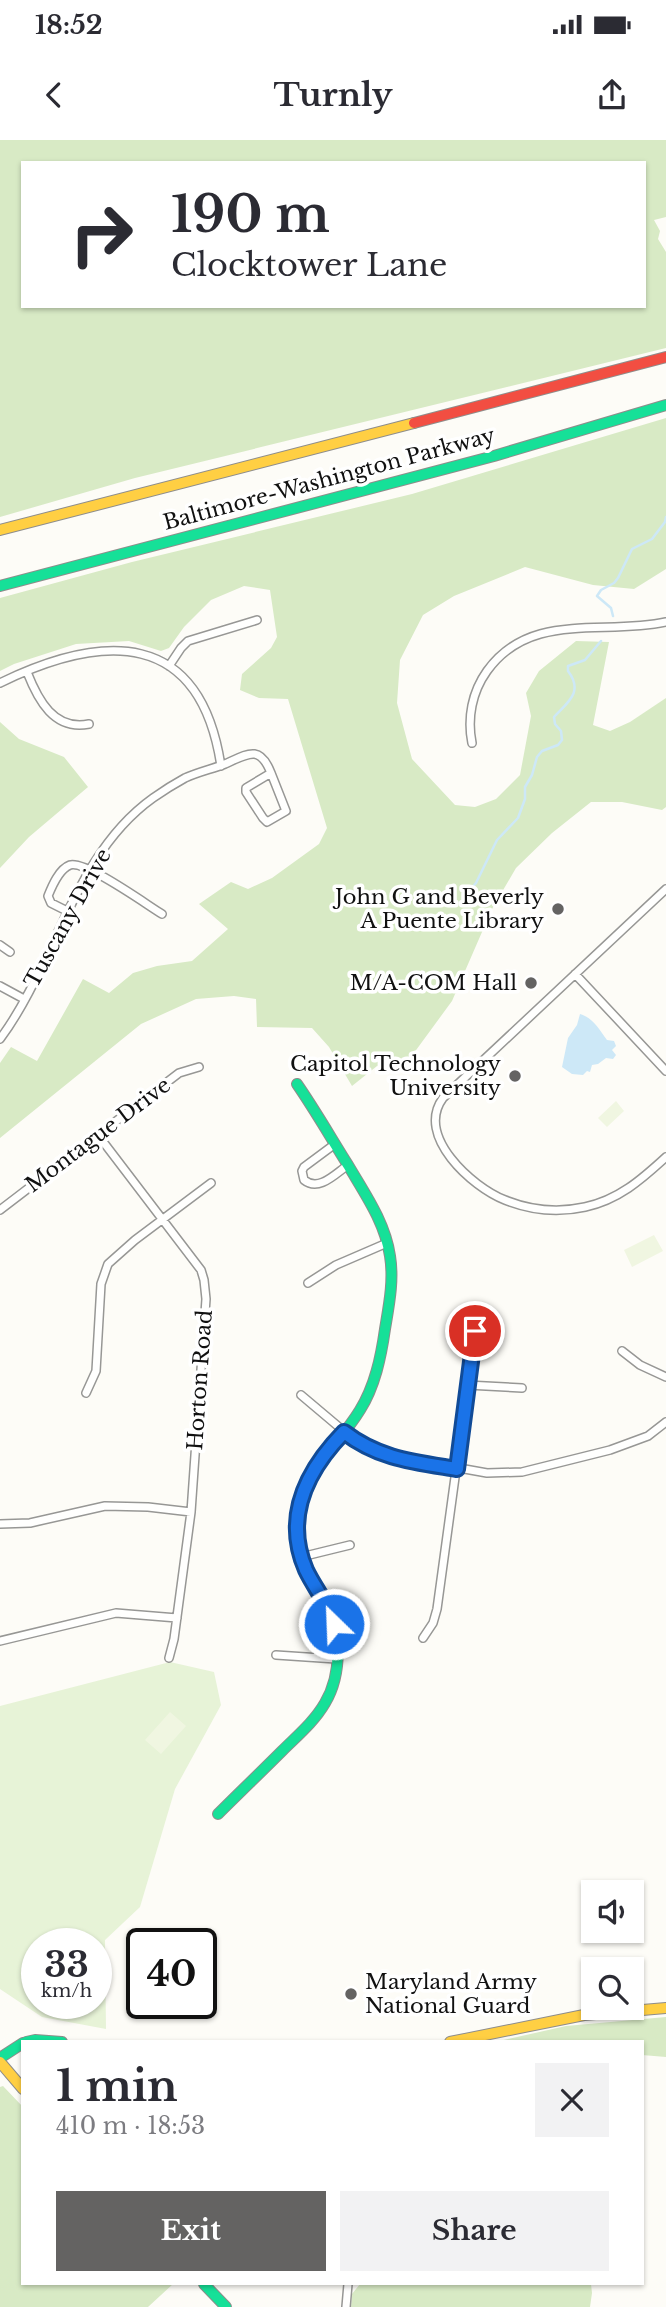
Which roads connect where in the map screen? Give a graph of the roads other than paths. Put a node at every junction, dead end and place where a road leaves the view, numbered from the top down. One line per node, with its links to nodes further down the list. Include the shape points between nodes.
1 (666, 357): 3 (main road, Baltimore-Washington Parkway)
2 (666, 405): 4 (main road, Baltimore-Washington Parkway, via 494,456)
3 (0, 530)
4 (0, 586)
5 (257, 620): 7 (street, via 188,641)
6 (666, 622): 11 (street, via 561,629 522,640 492,665 479,685 470,719)
7 (169, 667): 8 (street, via 146,654 117,649 82,654); 12 (street, via 200,701)
8 (27, 672): 9 (street); 10 (street, via 39,698 60,721 74,726)
9 (0, 683)
10 (89, 724)
11 (472, 743)
12 (220, 766): 13 (street, Tuscany Drive, via 259,754); 14 (street, Tuscany Drive, via 185,779 139,809)
13 (271, 773): 13 (street, via 286,811 267,822 246,788)
14 (91, 869): 16 (street, Tuscany Drive); 16 (street, via 68,866 53,884 49,900); 17 (street)
15 (666, 889): 20 (street)
16 (69, 912): 22 (street, Tuscany Drive)
17 (162, 914)
18 (0, 946): 19 (street)
19 (10, 952)
20 (575, 974): 25 (street); 29 (street, via 443,1098 435,1114 440,1141 459,1167 487,1191 550,1210 584,1208 616,1197)
21 (0, 986): 22 (street)
22 (24, 999): 23 (street, Tuscany Drive)
23 (0, 1039)
24 (199, 1067): 27 (street, Montague Drive, via 179,1073)
25 (666, 1071)
26 (297, 1084): 28 (main road)
27 (98, 1135): 32 (street, Montague Drive); 33 (street, Horton Road)
28 (335, 1144): 30 (main road); 30 (street, via 304,1167 304,1180 316,1185)
29 (666, 1157)
30 (348, 1165): 34 (main road, via 379,1217)
31 (211, 1183): 33 (street)
32 (0, 1210)
33 (162, 1219): 41 (street, via 103,1272 96,1371); 46 (street, Horton Road, via 201,1270 205,1289)
34 (387, 1243): 35 (street, via 336,1265); 44 (main road, via 391,1291 381,1360 368,1396)
35 (309, 1283)
36 (475, 1331): 39 (street)
37 (622, 1351): 38 (street)
38 (666, 1377)
39 (467, 1385): 40 (street); 45 (street)
40 (522, 1388)
41 (86, 1393)
42 (301, 1395): 44 (street)
43 (666, 1422): 45 (street, via 648,1436 610,1450 522,1472)
44 (344, 1432): 45 (street, via 381,1454); 49 (main road, via 318,1462 302,1494 296,1524)
45 (457, 1469): 51 (street, via 436,1609)
46 (191, 1512): 47 (street, via 105,1506 42,1521); 50 (street, Horton Road)
47 (0, 1524)
48 (350, 1545): 49 (street)
49 (301, 1557): 55 (main road, via 331,1615)
50 (177, 1618): 52 (street, via 116,1613); 54 (street, Horton Road)
51 (424, 1638)
52 (0, 1641)
53 (276, 1655): 55 (street)
54 (169, 1658)
55 (336, 1659): 56 (main road, via 330,1692 319,1711)
56 (218, 1814)
57 (666, 2008): 58 (main road, via 539,2021)
58 (458, 2040)
59 (21, 2045): 60 (main road)
60 (0, 2060): 61 (main road)
61 (21, 2086)
62 (205, 2285): 64 (main road)
63 (348, 2285): 65 (street)
64 (225, 2307)
65 (346, 2307)

